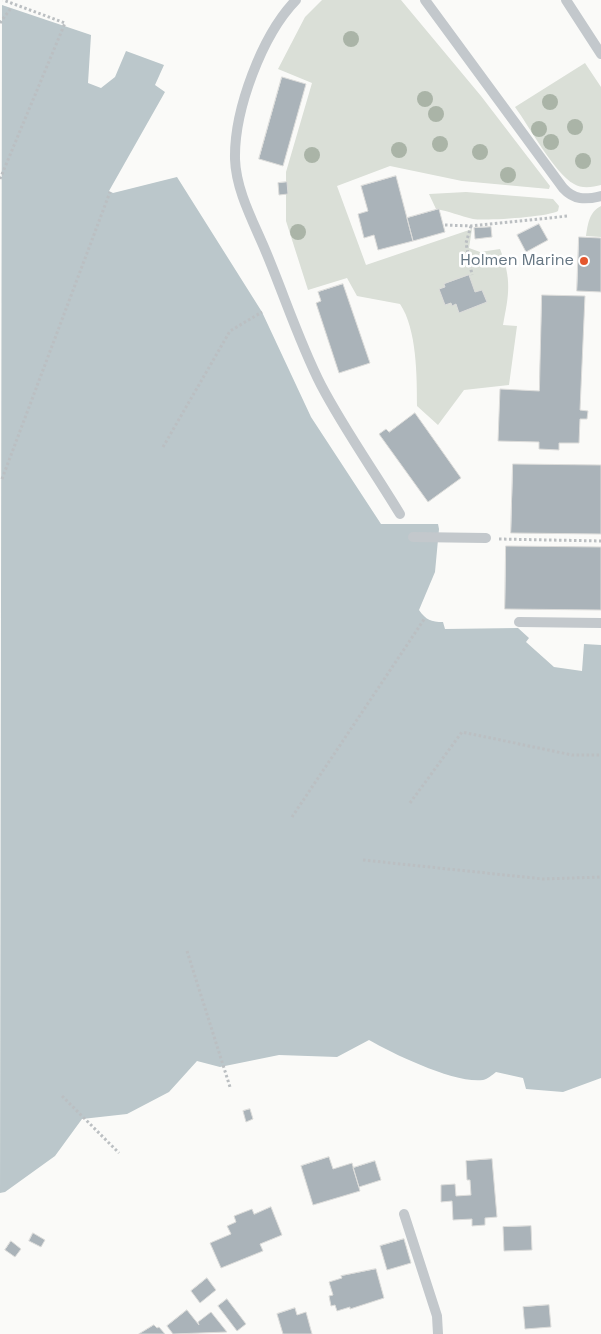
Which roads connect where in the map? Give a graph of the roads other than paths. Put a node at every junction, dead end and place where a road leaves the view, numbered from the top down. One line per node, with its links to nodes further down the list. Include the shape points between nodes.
1 (296, 0): 6 (lane, via 270,34 248,88 239,124 235,158 237,173 321,384)
2 (425, 0): 5 (lane, via 563,188 576,198)
3 (566, 0): 4 (lane)
4 (601, 54)
5 (601, 196)
6 (400, 514)
7 (413, 537): 8 (lane)
8 (486, 538)
9 (519, 622): 10 (lane)
10 (601, 623)
11 (404, 1214): 12 (lane, via 437,1316)
12 (438, 1334)

